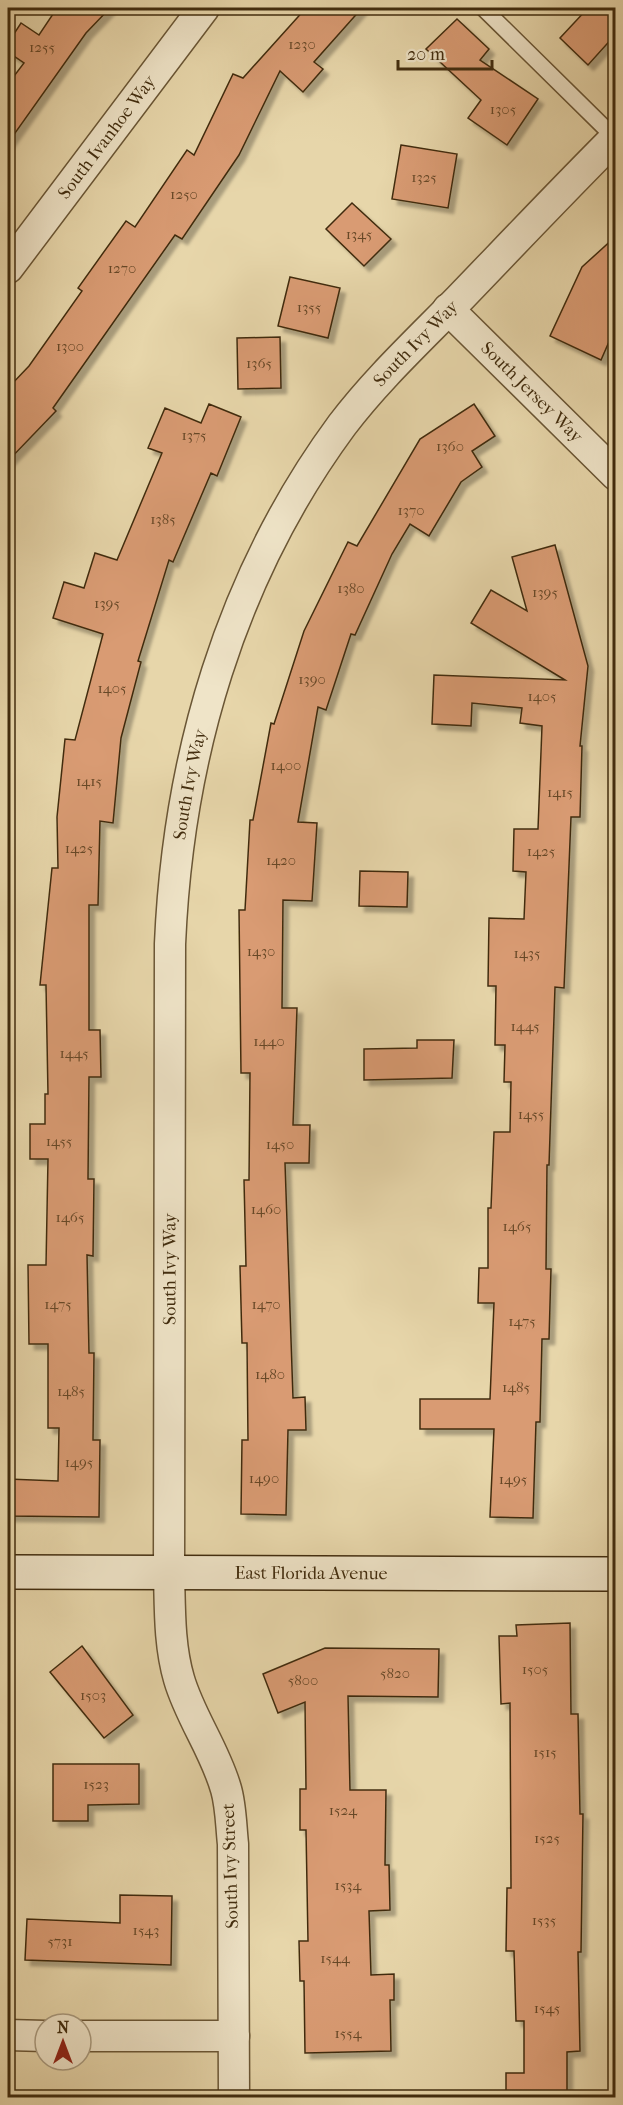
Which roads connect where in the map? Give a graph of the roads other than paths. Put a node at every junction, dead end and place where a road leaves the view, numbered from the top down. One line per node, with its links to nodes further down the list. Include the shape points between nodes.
1 (204, 8): 4 (street, South Ivanhoe Way)
2 (483, 8): 3 (lane)
3 (615, 138): 5 (street, South Ivy Way)
4 (8, 268)
5 (448, 309): 6 (street, South Jersey Way); 8 (street, South Ivy Way, via 343,424 289,507 233,628 201,722 189,773 173,889 170,944)
6 (615, 475)
7 (8, 1572): 8 (street, East Florida Avenue)
8 (169, 1573): 9 (street, East Florida Avenue); 13 (street, South Ivy Street, via 176,1670 227,1791 232,1844)
9 (615, 1574)
10 (8, 2036): 11 (street)
11 (33, 2036)
12 (93, 2036): 13 (street)
13 (234, 2036): 14 (street, South Ivy Street)
14 (234, 2097)

